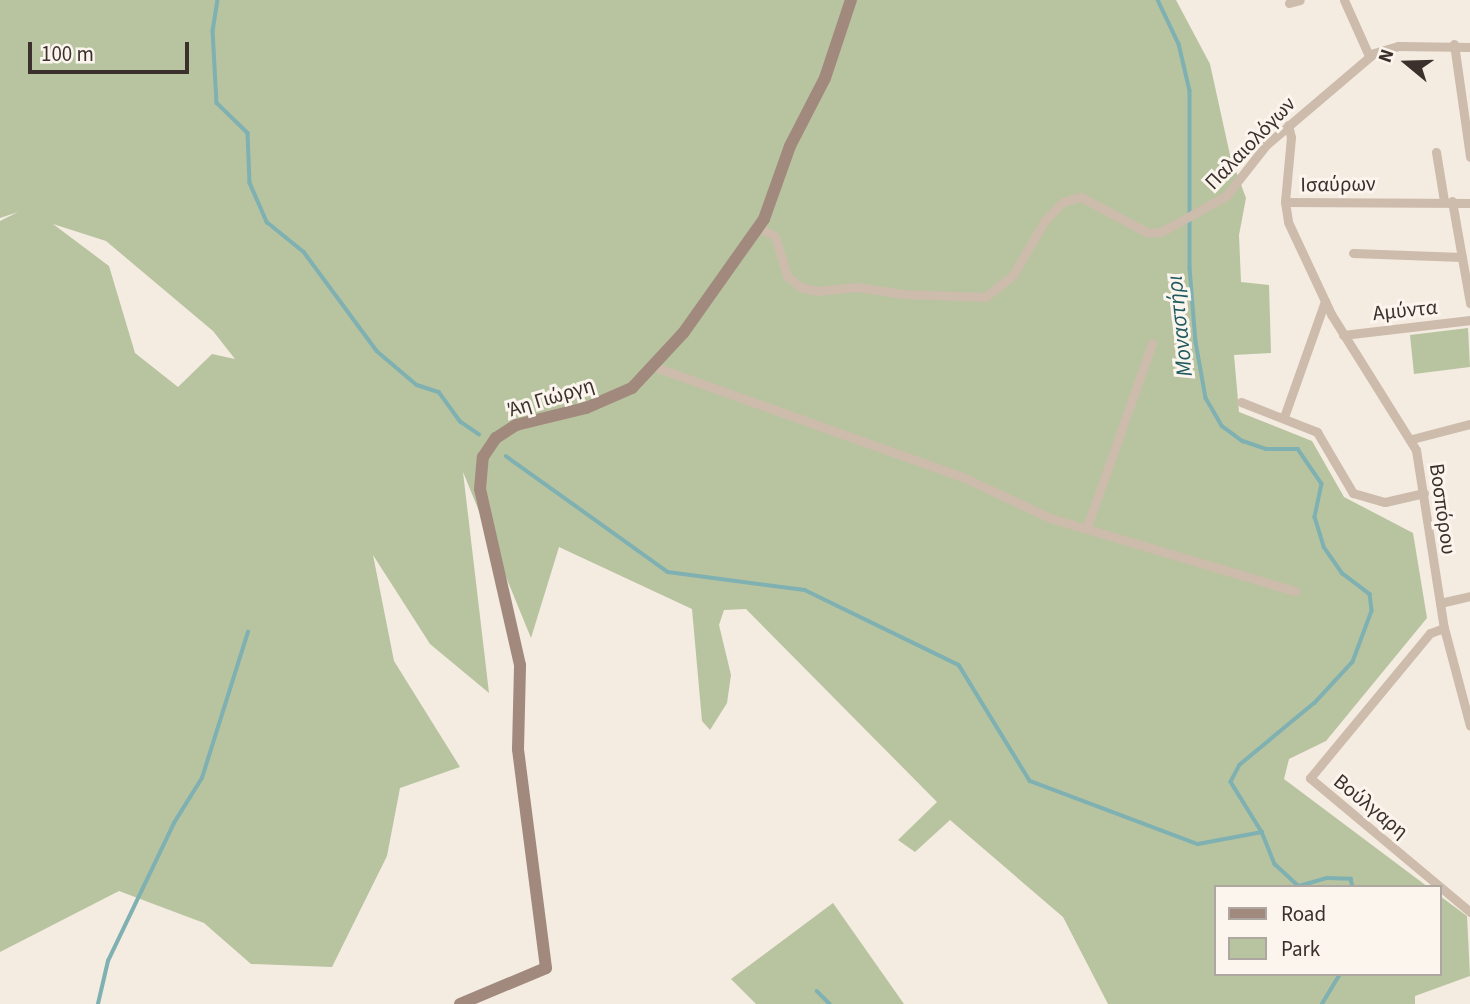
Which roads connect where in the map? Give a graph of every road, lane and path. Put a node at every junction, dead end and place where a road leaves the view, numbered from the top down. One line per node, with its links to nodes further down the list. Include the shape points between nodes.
1 (851, 0): 14 (street, Άη Γιώργη, via 825,78 790,146)
2 (1300, 0): 4 (street)
3 (1344, 0): 7 (street)
4 (1289, 3)
5 (1454, 44): 6 (street, Παλαιολόγων); 7 (street, Παλαιολόγων, via 1386,47); 10 (street)
6 (1470, 47)
7 (1369, 56): 8 (street, Παλαιολόγων)
8 (1288, 125): 12 (street, Ισαύρων, via 1291,137); 14 (street, Παλαιολόγων, via 1223,199 1157,233 1081,197 1063,202 1045,220 1013,275 995,293 979,299 857,287 817,291 800,287 787,276 775,236)
9 (1436, 152): 11 (street)
10 (1470, 157)
11 (1448, 201): 12 (street, Ισαύρων); 13 (street, Ισαύρων); 16 (street)
12 (1284, 202): 17 (street, Βοσπόρου, via 1288,222)
13 (1470, 203)
14 (758, 228): 22 (street, Άη Γιώργη)
15 (1353, 253): 16 (street)
16 (1462, 257): 18 (street)
17 (1325, 301): 20 (street, Βοσπόρου); 24 (street)
18 (1470, 303)
19 (1470, 320): 20 (street, Αμύντα)
20 (1343, 335): 26 (street, Βοσπόρου)
21 (1152, 343): 28 (street)
22 (655, 367): 28 (street, via 967,479 1050,518); 39 (street, Άη Γιώργη, via 612,398 507,430 483,457 480,489 520,665 517,750 546,968)
23 (1241, 401): 24 (street)
24 (1283, 417): 27 (street, via 1324,438 1343,483 1353,493 1385,502)
25 (1470, 424): 26 (street)
26 (1412, 439): 27 (street, Βοσπόρου)
27 (1424, 493): 31 (street, Βοσπόρου)
28 (1087, 527): 29 (street)
29 (1294, 591)
30 (1470, 596): 31 (street)
31 (1440, 603): 32 (street, Βοσπόρου)
32 (1444, 628): 34 (street, Βοσπόρου); 36 (street, Βούλγαρη, via 1430,632 1310,778)
33 (1470, 684): 34 (street)
34 (1459, 686): 35 (street, Βοσπόρου)
35 (1470, 726)
36 (1438, 885)
37 (1442, 889): 38 (street, Βούλγαρη)
38 (1470, 912)
39 (460, 1004)

